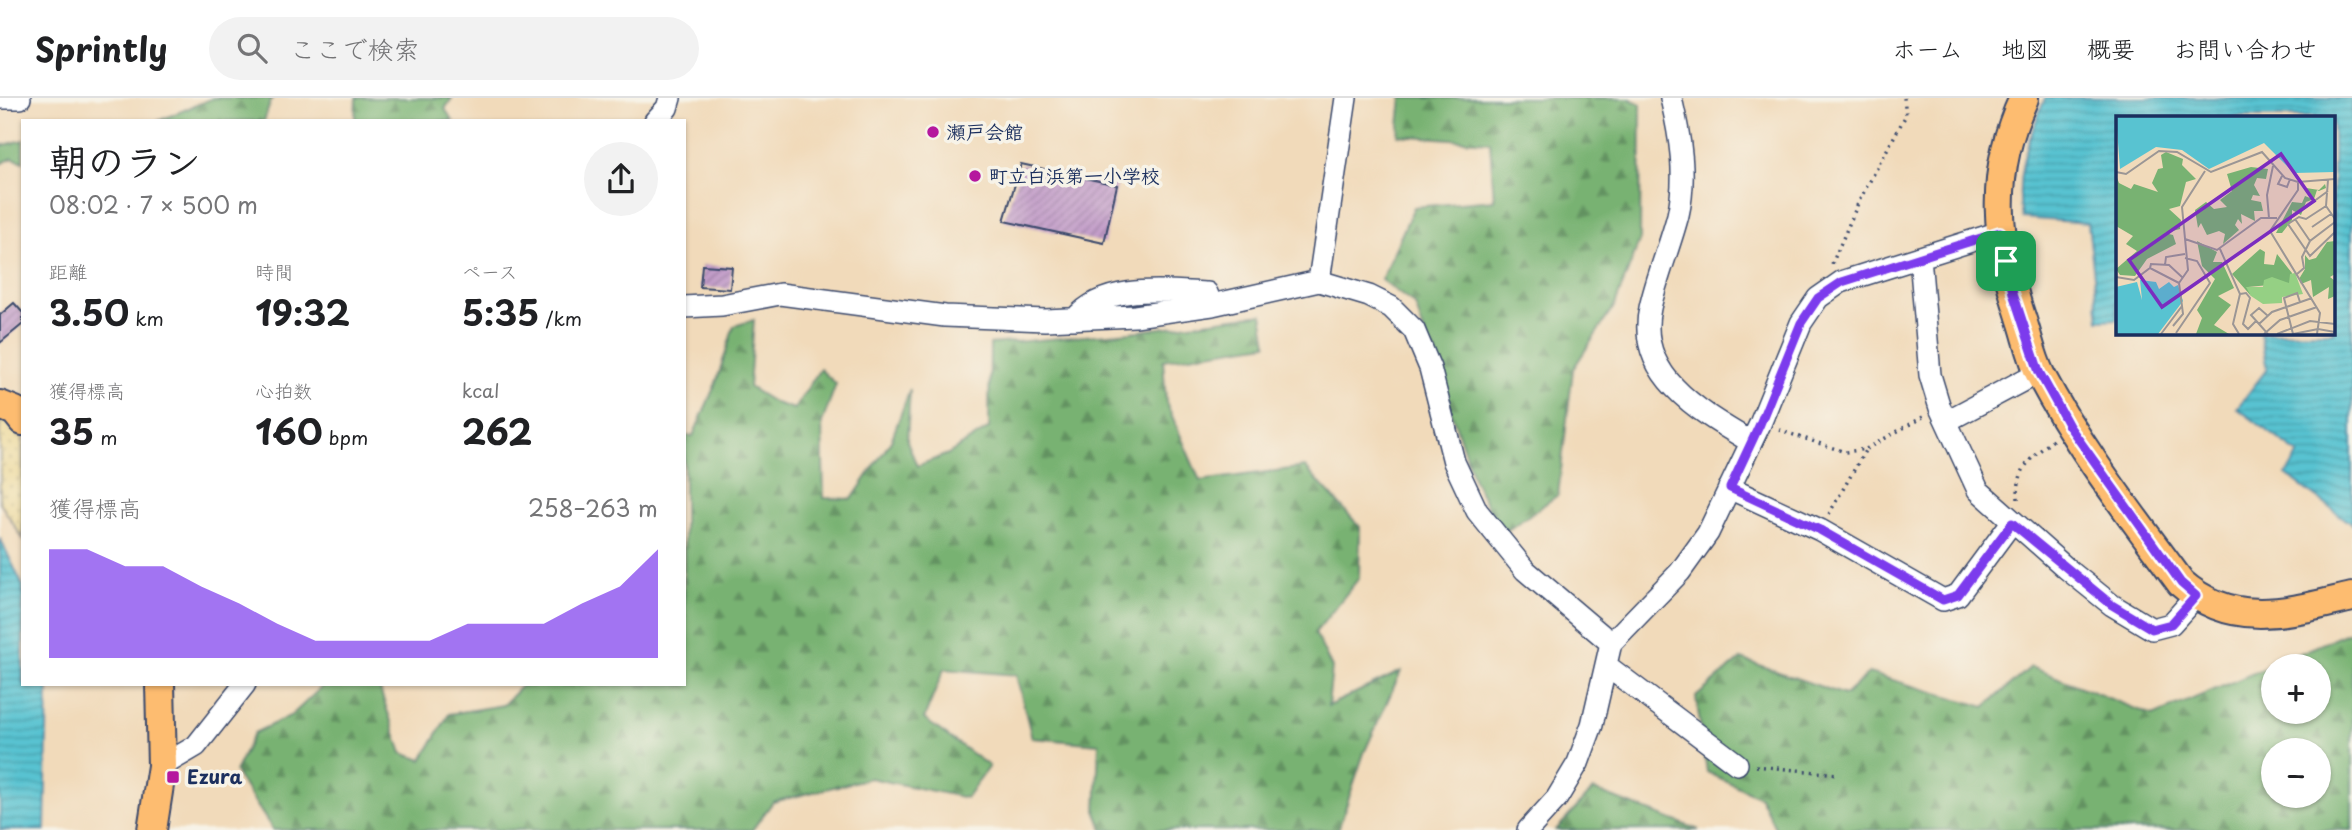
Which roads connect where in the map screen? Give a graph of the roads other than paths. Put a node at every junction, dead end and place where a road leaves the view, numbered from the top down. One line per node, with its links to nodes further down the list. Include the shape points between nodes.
1 (0, 98): 2 (street)
2 (20, 98)
3 (670, 98): 7 (street)
4 (1346, 98): 10 (street)
5 (1671, 98): 14 (street, via 1682,144 1681,184 1678,212 1649,309 1647,331 1654,360 1673,388 1698,410)
6 (2024, 98): 8 (main road, via 2004,153)
7 (657, 119)
8 (2000, 232): 9 (street); 12 (main road, via 2013,293)
9 (1920, 257): 13 (street, via 1930,374); 14 (street, via 1842,282 1818,298 1801,323)
10 (1319, 281): 11 (street, via 1212,305 1075,319 945,316 780,294); 19 (street, via 1391,307 1414,330 1430,368 1454,462 1477,511 1525,570)
11 (686, 307)
12 (2039, 372): 13 (street); 17 (main road, via 2069,426 2181,583)
13 (1944, 414): 16 (street, via 1978,490)
14 (1756, 433): 15 (street)
15 (1730, 488): 16 (street, via 1820,530 1943,600 1958,595); 19 (street, via 1708,533 1680,572)
16 (2012, 523): 17 (street, via 2112,605 2152,629 2171,624)
17 (2196, 596): 18 (main road, via 2238,613 2270,613)
18 (2352, 597)
19 (1611, 643): 20 (street)
20 (1607, 666): 23 (street); 26 (street, via 1578,763 1558,798)
21 (160, 686): 24 (main road)
22 (243, 686): 24 (street, via 196,746)
23 (1737, 764)
24 (162, 766): 25 (main road)
25 (152, 830)
26 (1528, 830)

